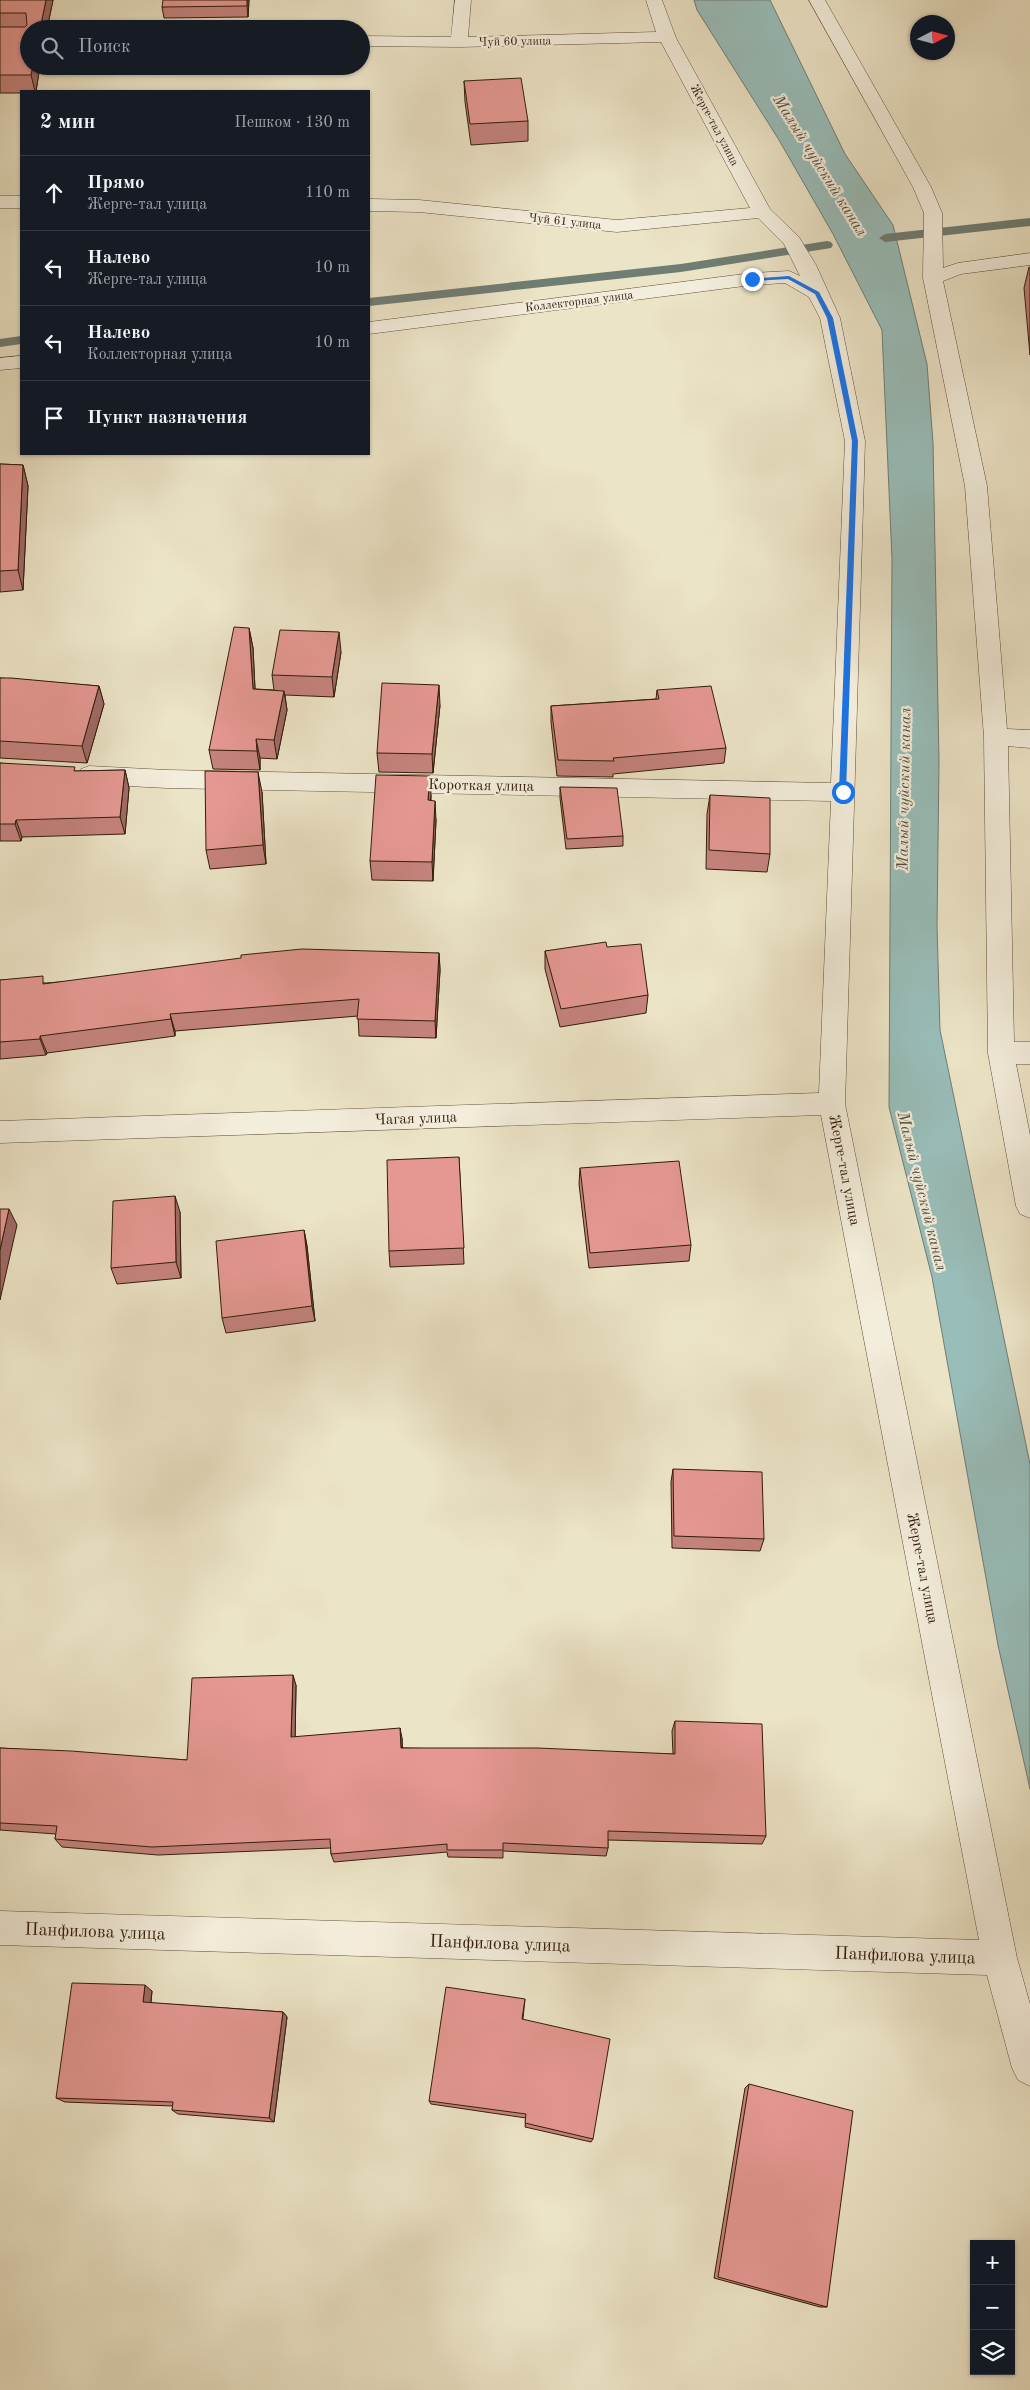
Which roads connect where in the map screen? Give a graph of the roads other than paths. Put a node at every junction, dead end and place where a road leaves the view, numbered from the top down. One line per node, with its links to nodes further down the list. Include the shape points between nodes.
1 (463, 0): 6 (street)
2 (654, 0): 4 (street, Жерге-тал улица)
3 (821, 3): 12 (street, via 922,187 933,213)
4 (668, 37): 6 (street, Чуй 60 улица); 10 (street, Жерге-тал улица)
5 (370, 41): 6 (street, Чуй 60 улица)
6 (459, 42)
7 (0, 202): 8 (street)
8 (20, 202)
9 (370, 205): 10 (street, Чуй 61 улица, via 419,206 617,226)
10 (762, 212): 13 (street, Жерге-тал улица, via 792,241 806,264)
11 (1030, 259): 12 (street, via 958,269)
12 (932, 278): 17 (street, via 976,486)
13 (817, 293): 14 (street, Коллекторная улица, via 789,277 752,279); 20 (street, Жерге-тал улица, via 830,318 855,441)
14 (370, 328)
15 (20, 362): 16 (street)
16 (0, 364)
17 (996, 737): 18 (street); 22 (street)
18 (1030, 739)
19 (69, 773): 20 (street, Короткая улица, via 177,780)
20 (843, 792): 23 (street, Жерге-тал улица)
21 (1030, 1053): 22 (street)
22 (1002, 1054): 25 (street)
23 (832, 1104): 24 (street, Чагая улица); 27 (street, Жерге-тал улица)
24 (0, 1132)
25 (1030, 1206)
26 (0, 1928): 27 (street, Панфилова улица)
27 (1000, 1958): 28 (street, Жерге-тал улица)
28 (1030, 2068)

